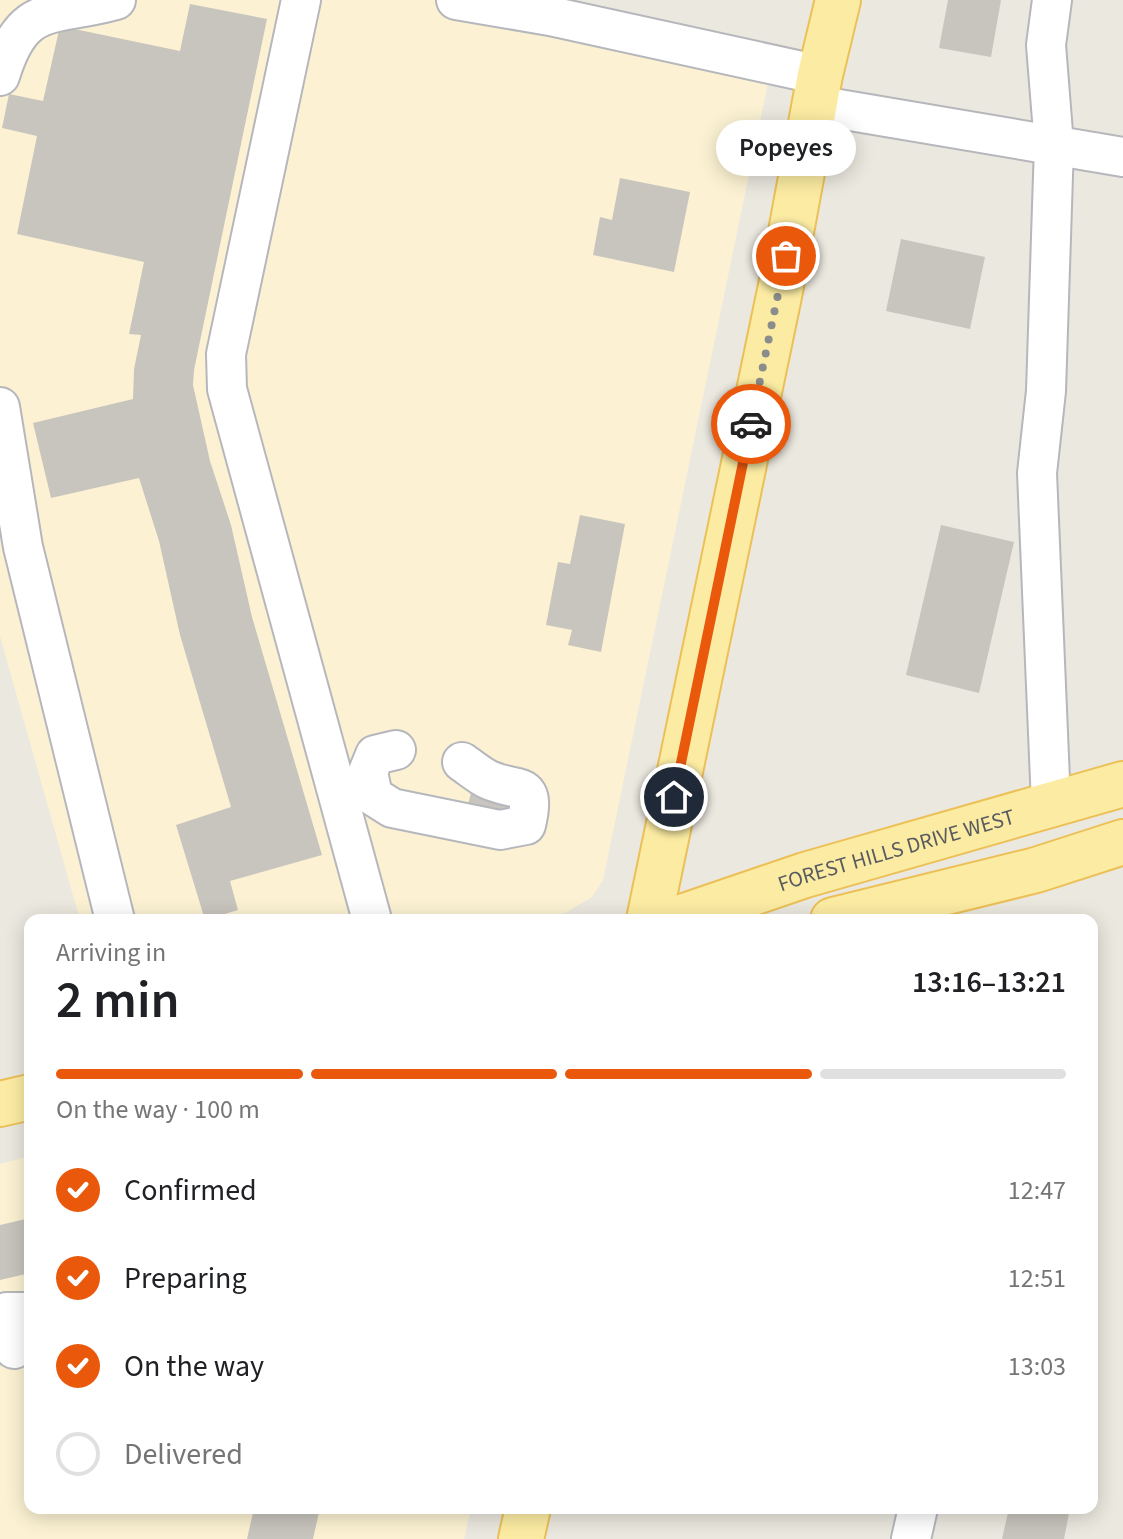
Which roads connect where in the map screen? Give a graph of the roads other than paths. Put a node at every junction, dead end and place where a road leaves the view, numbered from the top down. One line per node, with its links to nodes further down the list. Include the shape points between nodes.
1 (116, 0): 6 (lane, via 47,12 23,25)
2 (301, 0): 18 (lane, via 226,354 227,389)
3 (456, 0): 7 (lane, via 550,16)
4 (838, 0): 7 (main road)
5 (1052, 0): 8 (lane, via 1046,45)
6 (0, 76)
7 (818, 90): 8 (lane); 19 (main road)
8 (1054, 145): 9 (lane); 14 (lane, via 1046,391 1037,473)
9 (1123, 157)
10 (0, 407): 17 (lane, via 23,547)
11 (396, 750): 12 (lane, via 375,755 368,772 373,796 392,808 500,830 526,825 527,794 515,785 490,781)
12 (462, 762)
13 (1123, 784): 14 (main road, FOREST HILLS DRIVE WEST)
14 (1051, 804): 20 (main road, FOREST HILLS DRIVE WEST)
15 (1123, 842): 16 (main road)
16 (910, 911): 21 (main road)
17 (114, 914)
18 (370, 914)
19 (650, 914)
20 (691, 914)
21 (884, 914)
22 (24, 1098): 23 (main road)
23 (0, 1104)
24 (24, 1312): 25 (lane, via 7,1312)
25 (15, 1349)
26 (527, 1514): 28 (main road)
27 (917, 1514): 29 (lane)
28 (521, 1539)
29 (911, 1539)

